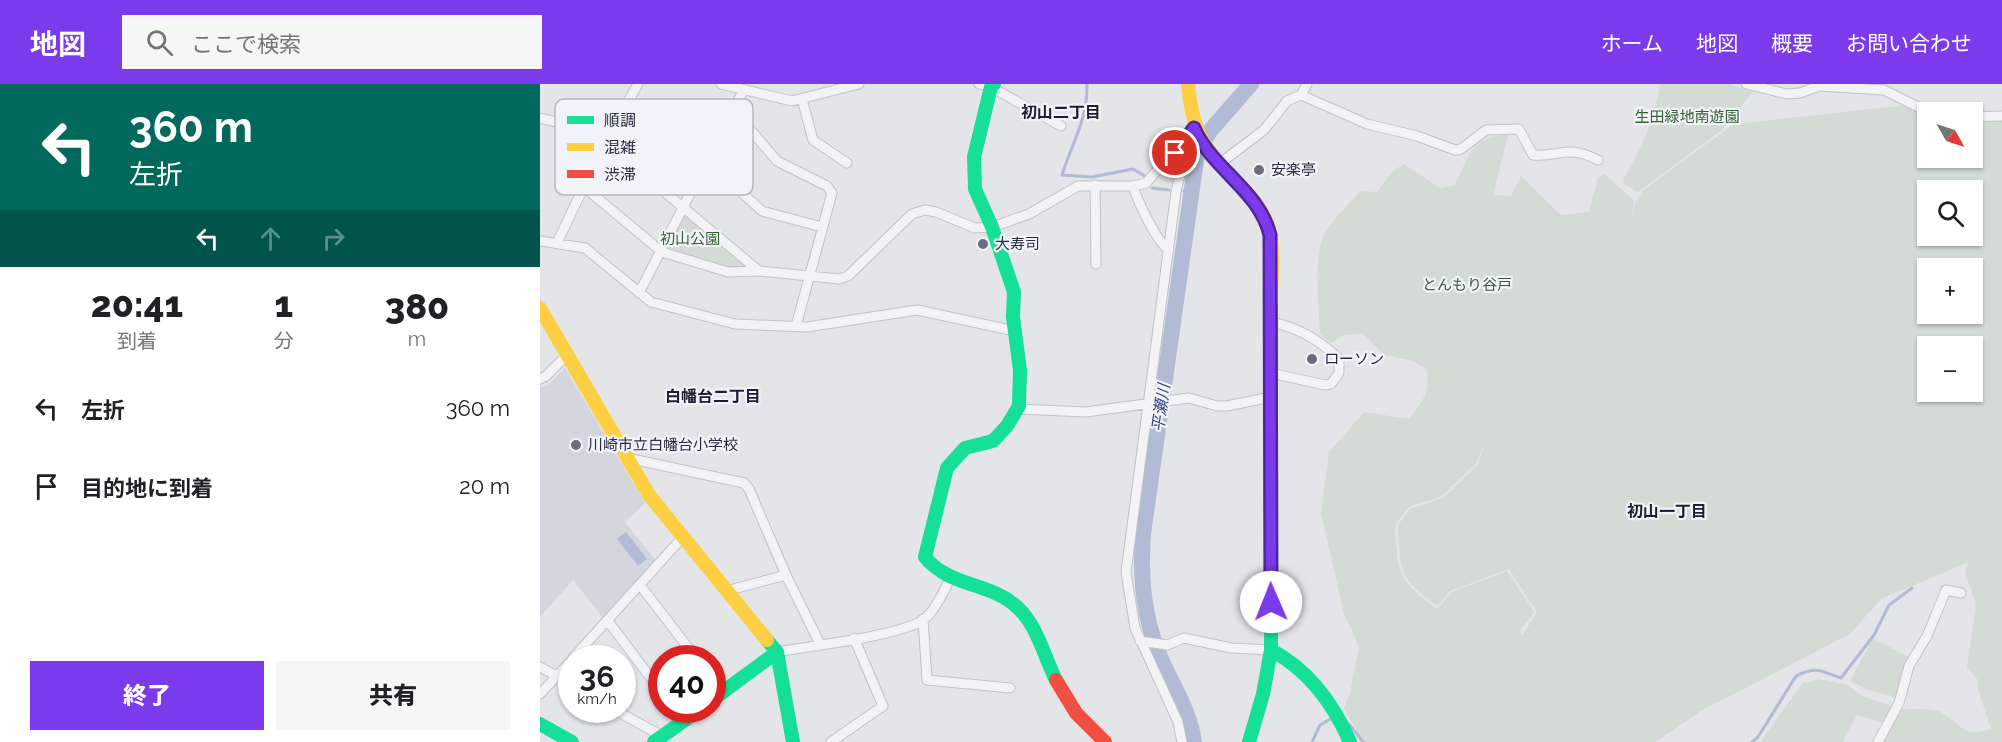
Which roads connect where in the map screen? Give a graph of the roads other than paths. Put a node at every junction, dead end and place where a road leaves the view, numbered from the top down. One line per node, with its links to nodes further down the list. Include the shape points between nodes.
1 (638, 84): 11 (street)
2 (721, 84): 9 (street)
3 (859, 84): 13 (street)
4 (1188, 84): 21 (street)
5 (1307, 84): 10 (street)
6 (1746, 84): 8 (street, via 1775,92)
7 (988, 85): 19 (street); 34 (street, via 974,174 975,189)
8 (1797, 88): 14 (street, via 1884,90)
9 (743, 91): 12 (street); 13 (street, via 792,101)
10 (1301, 95): 22 (street, via 1366,124 1455,150 1486,130 1519,129 1533,155 1567,150); 24 (street, via 1287,101 1264,130)
11 (629, 99)
12 (739, 99)
13 (802, 99): 23 (street, via 813,140)
14 (1917, 106)
15 (2002, 116): 16 (street)
16 (1983, 117)
17 (540, 118): 18 (street)
18 (555, 121)
19 (1061, 126)
20 (753, 133): 33 (street, via 777,161 827,186 832,193)
21 (1194, 133): 24 (street); 26 (street, via 1146,183); 37 (street, via 1183,155)
22 (1598, 160)
23 (847, 163)
24 (1219, 164): 44 (street, via 1252,199 1267,222 1271,246)
25 (1095, 185): 26 (street); 34 (street, via 1071,189 1029,214); 39 (street)
26 (1133, 186): 37 (street, via 1140,208)
27 (580, 195): 36 (street)
28 (594, 195): 38 (street)
29 (669, 195): 32 (street)
30 (690, 195): 32 (street)
31 (744, 195): 33 (street, via 762,211)
32 (684, 207): 38 (street); 40 (street)
33 (822, 227): 41 (street)
34 (992, 227): 41 (street, via 959,224 925,210 903,220 848,276); 46 (street, via 1014,292)
35 (540, 241): 36 (street)
36 (557, 243): 42 (street, via 585,248)
37 (1169, 250): 51 (street)
38 (662, 252): 40 (street, via 728,272); 42 (street)
39 (1096, 264)
40 (759, 271): 41 (street)
41 (808, 277): 45 (street)
42 (639, 293): 45 (street, via 651,302 735,324)
43 (540, 308): 47 (street)
44 (1270, 322): 48 (street); 48 (street, via 1319,340 1339,359 1336,379 1324,385)
45 (796, 326): 46 (street, via 823,326 917,310)
46 (1015, 330): 52 (street, via 1020,370)
47 (566, 356): 49 (street); 53 (street)
48 (1271, 373): 50 (street)
49 (540, 379)
50 (1270, 398): 51 (street, via 1227,406 1189,398); 67 (street)
51 (1151, 405): 52 (street, via 1075,412); 63 (street, via 1126,572 1130,608)
52 (1018, 409): 56 (street, via 993,441 965,448 948,468 925,557 937,572)
53 (627, 458): 54 (street); 55 (street, via 744,483)
54 (682, 538): 57 (street); 58 (street)
55 (786, 575): 58 (street); 64 (street)
56 (951, 577): 60 (street, via 935,608); 82 (street, via 1005,600 1020,612 1035,633 1075,715)
57 (640, 585): 61 (street); 66 (street)
58 (726, 591): 68 (street)
59 (1961, 592): 86 (street, via 1946,590 1927,636 1909,666 1899,703)
60 (923, 619): 62 (street); 72 (street, via 927,680)
61 (608, 621): 65 (street); 70 (street)
62 (854, 638): 64 (street); 81 (street, via 883,706)
63 (1140, 641): 67 (street, via 1166,645 1184,638 1231,648); 83 (street, via 1178,722)
64 (820, 644): 68 (street)
65 (585, 645)
66 (686, 645)
67 (1270, 650): 84 (street); 85 (street, via 1296,664 1336,716)
68 (777, 652): 73 (street); 80 (street)
69 (540, 667): 71 (street)
70 (648, 674)
71 (556, 676): 74 (street)
72 (1010, 688)
73 (726, 690)
74 (540, 694)
75 (634, 723): 78 (street)
76 (682, 723): 78 (street)
77 (540, 724): 79 (street)
78 (658, 739)
79 (571, 742)
80 (793, 742)
81 (831, 742)
82 (1105, 742)
83 (1182, 742)
84 (1250, 742)
85 (1350, 742)
86 (1878, 742)

